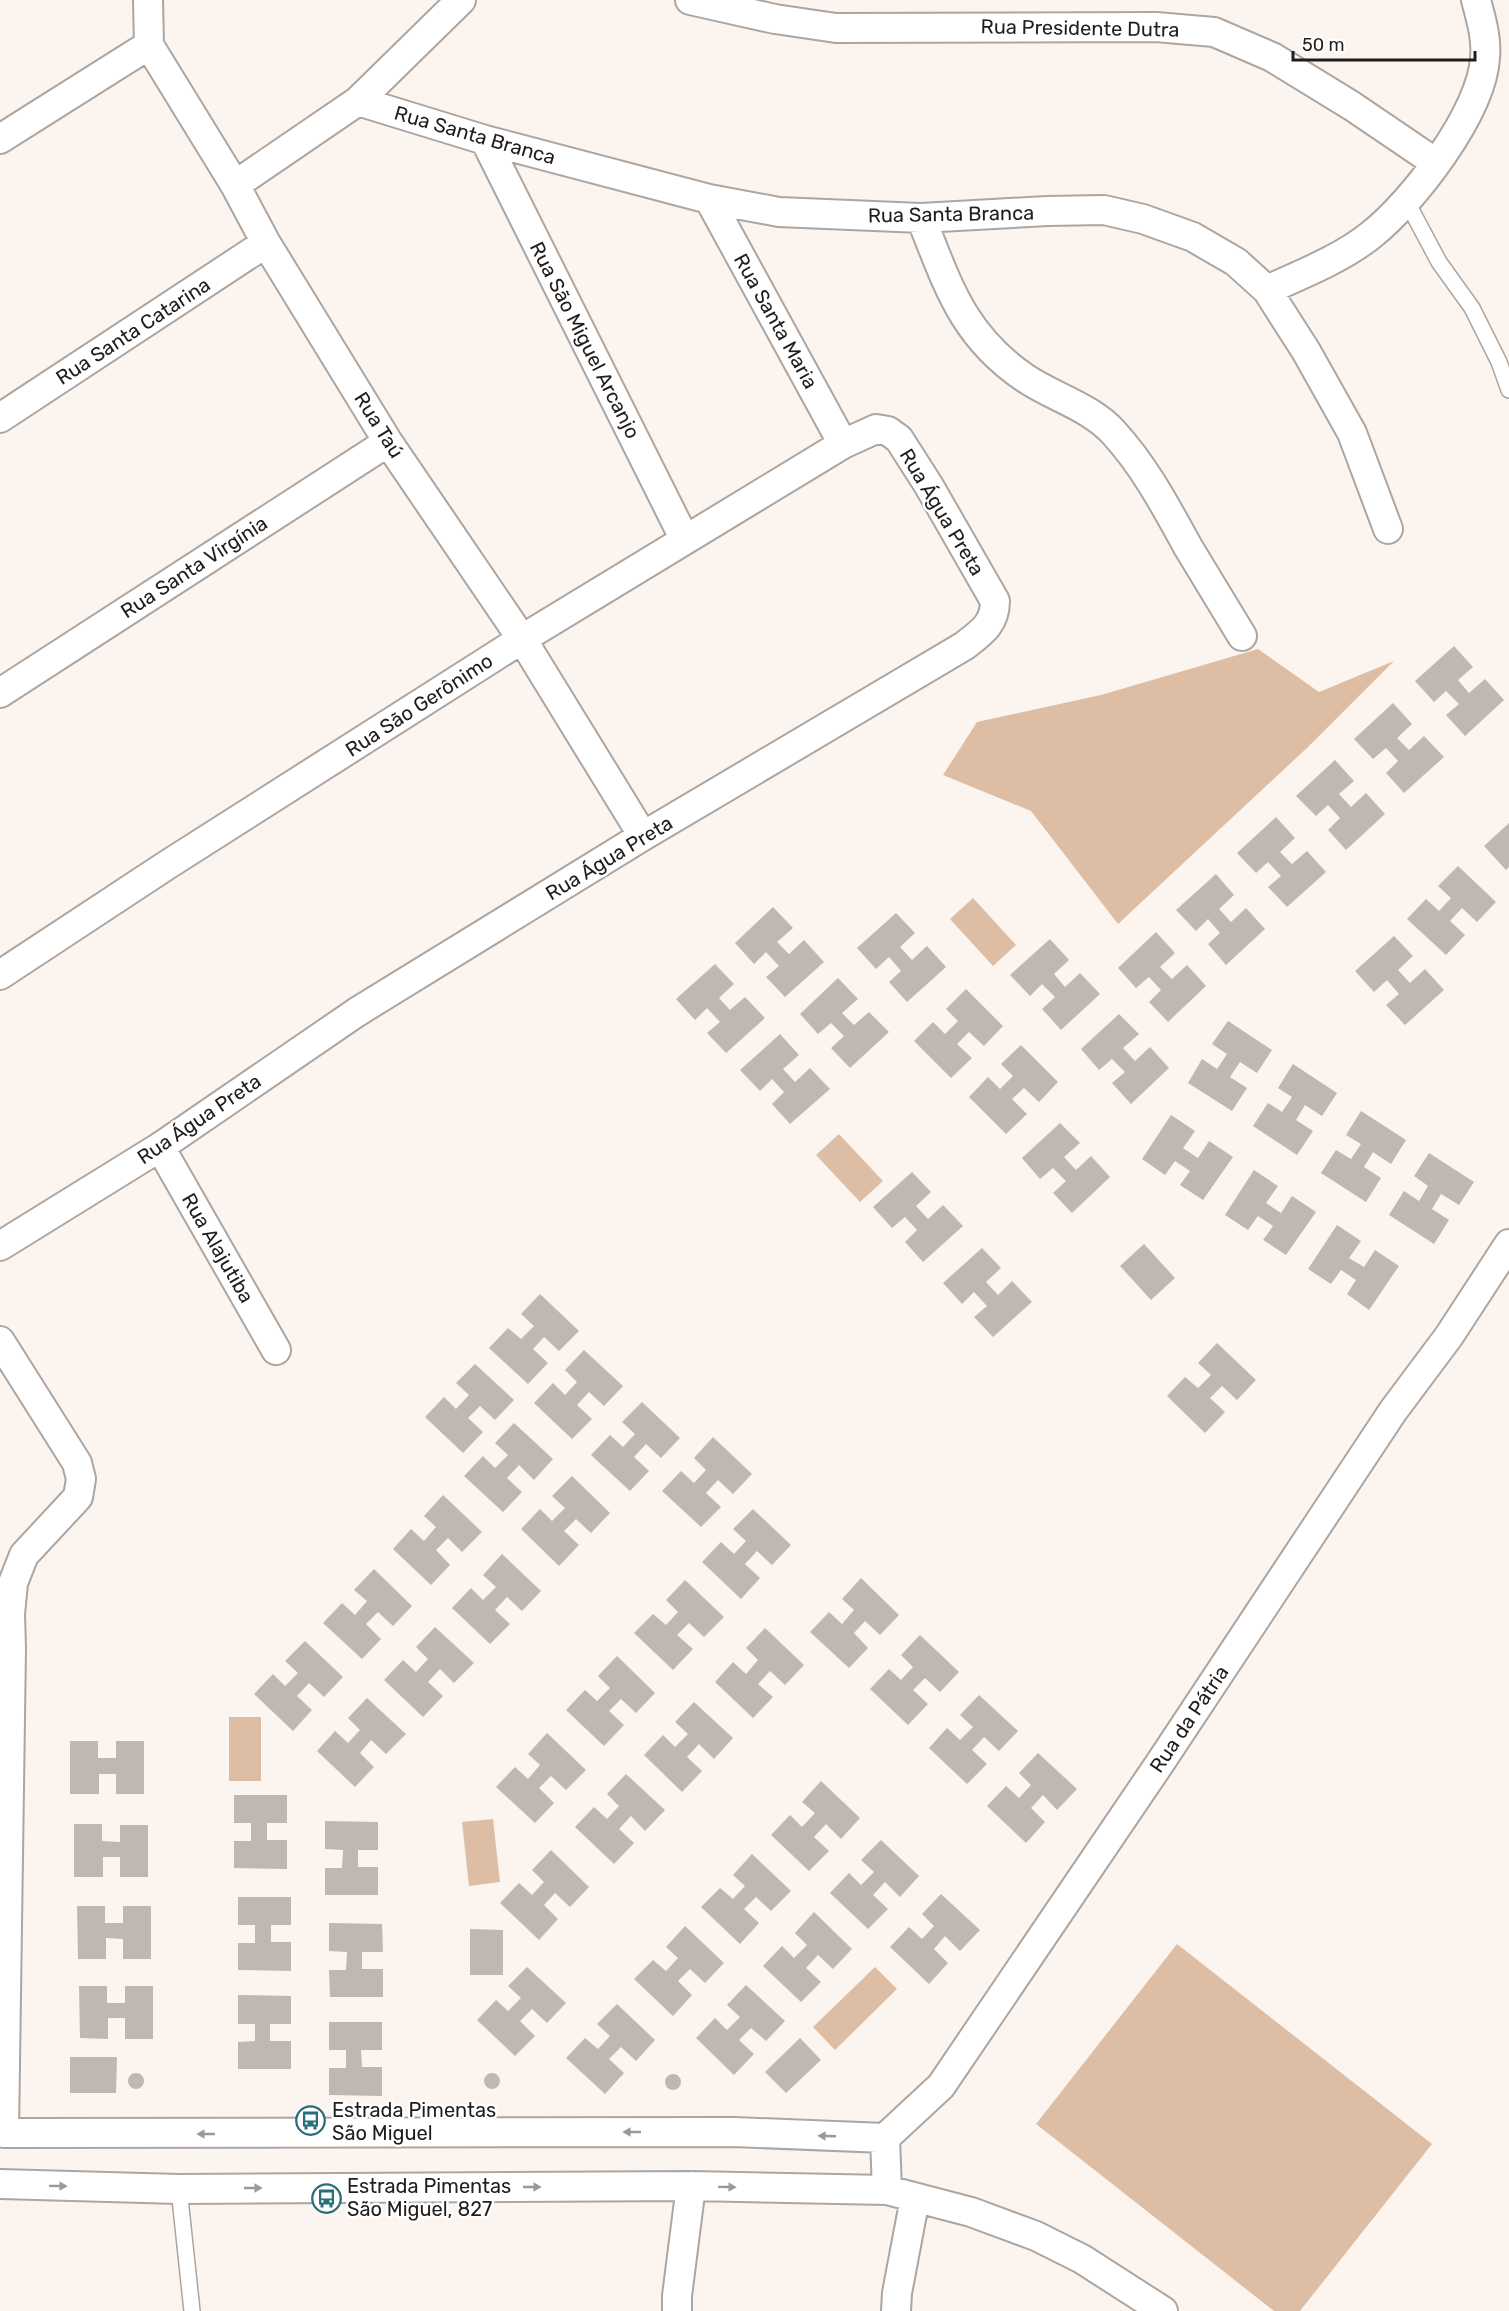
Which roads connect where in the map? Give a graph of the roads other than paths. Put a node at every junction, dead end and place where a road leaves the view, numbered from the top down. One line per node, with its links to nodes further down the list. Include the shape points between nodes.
1 (148, 0): 6 (street)
2 (461, 0): 7 (street)
3 (690, 0): 5 (street, Rua Presidente Dutra)
4 (1476, 0): 10 (street, via 1484,27 1481,83 1469,112)
5 (722, 3): 10 (street, Rua Presidente Dutra, via 775,19 836,28 1156,27 1214,32 1272,57)
6 (149, 45): 8 (street); 11 (street, Rua Taú)
7 (358, 101): 9 (street, Rua Santa Branca); 11 (street)
8 (0, 140)
9 (485, 140): 12 (street, Rua Santa Branca); 22 (street, Rua São Miguel Arcanjo)
10 (1436, 163): 13 (street)
11 (235, 185): 15 (street, Rua Taú)
12 (709, 199): 14 (street, Rua Santa Branca, via 779,212); 20 (street, Rua Santa Maria)
13 (1407, 202): 16 (street, via 1371,236 1320,266); 17 (lane, via 1439,262 1472,308)
14 (921, 218): 16 (street, Rua Santa Branca, via 1104,210 1193,237 1236,261); 23 (street, via 966,321 989,348 1025,378 1112,430 1144,469)
15 (266, 243): 18 (street, Rua Santa Catarina); 19 (street, Rua Taú)
16 (1267, 290): 21 (street, Rua Santa Branca, via 1352,433)
17 (1509, 390)
18 (0, 418)
19 (388, 442): 24 (street, Rua Taú); 25 (street, Rua Santa Virgínia)
20 (843, 444): 22 (street, Rua São Gerônimo); 26 (street, Rua Água Preta, via 876,429 899,439 995,602 995,614 989,625 964,646)
21 (1388, 529)
22 (685, 540): 24 (street, Rua São Gerônimo)
23 (1242, 636)
24 (522, 639): 26 (street, Rua Taú); 27 (street, Rua São Gerônimo)
25 (0, 693)
26 (642, 836): 28 (street, Rua Água Preta, via 357,1012)
27 (0, 975)
28 (160, 1147): 30 (street, Rua Água Preta); 32 (street, Rua Alajutiba)
29 (1509, 1244): 34 (street, Rua da Pátria, via 941,2086)
30 (0, 1246)
31 (0, 1341): 33 (street, via 77,1463 81,1479 78,1497 24,1555 13,1582)
32 (276, 1350)
33 (2, 2135): 34 (street, one-way to 33, via 711,2132)
34 (885, 2138): 38 (street)
35 (0, 2184): 37 (street, one-way to 37)
36 (691, 2186): 37 (street, one-way to 36); 38 (street, one-way to 38); 41 (street)
37 (179, 2189): 40 (lane)
38 (886, 2190): 39 (street)
39 (915, 2198): 42 (street); 43 (street, via 971,2212 1036,2236 1082,2259)
40 (192, 2311)
41 (677, 2311)
42 (896, 2311)
43 (1164, 2311)

